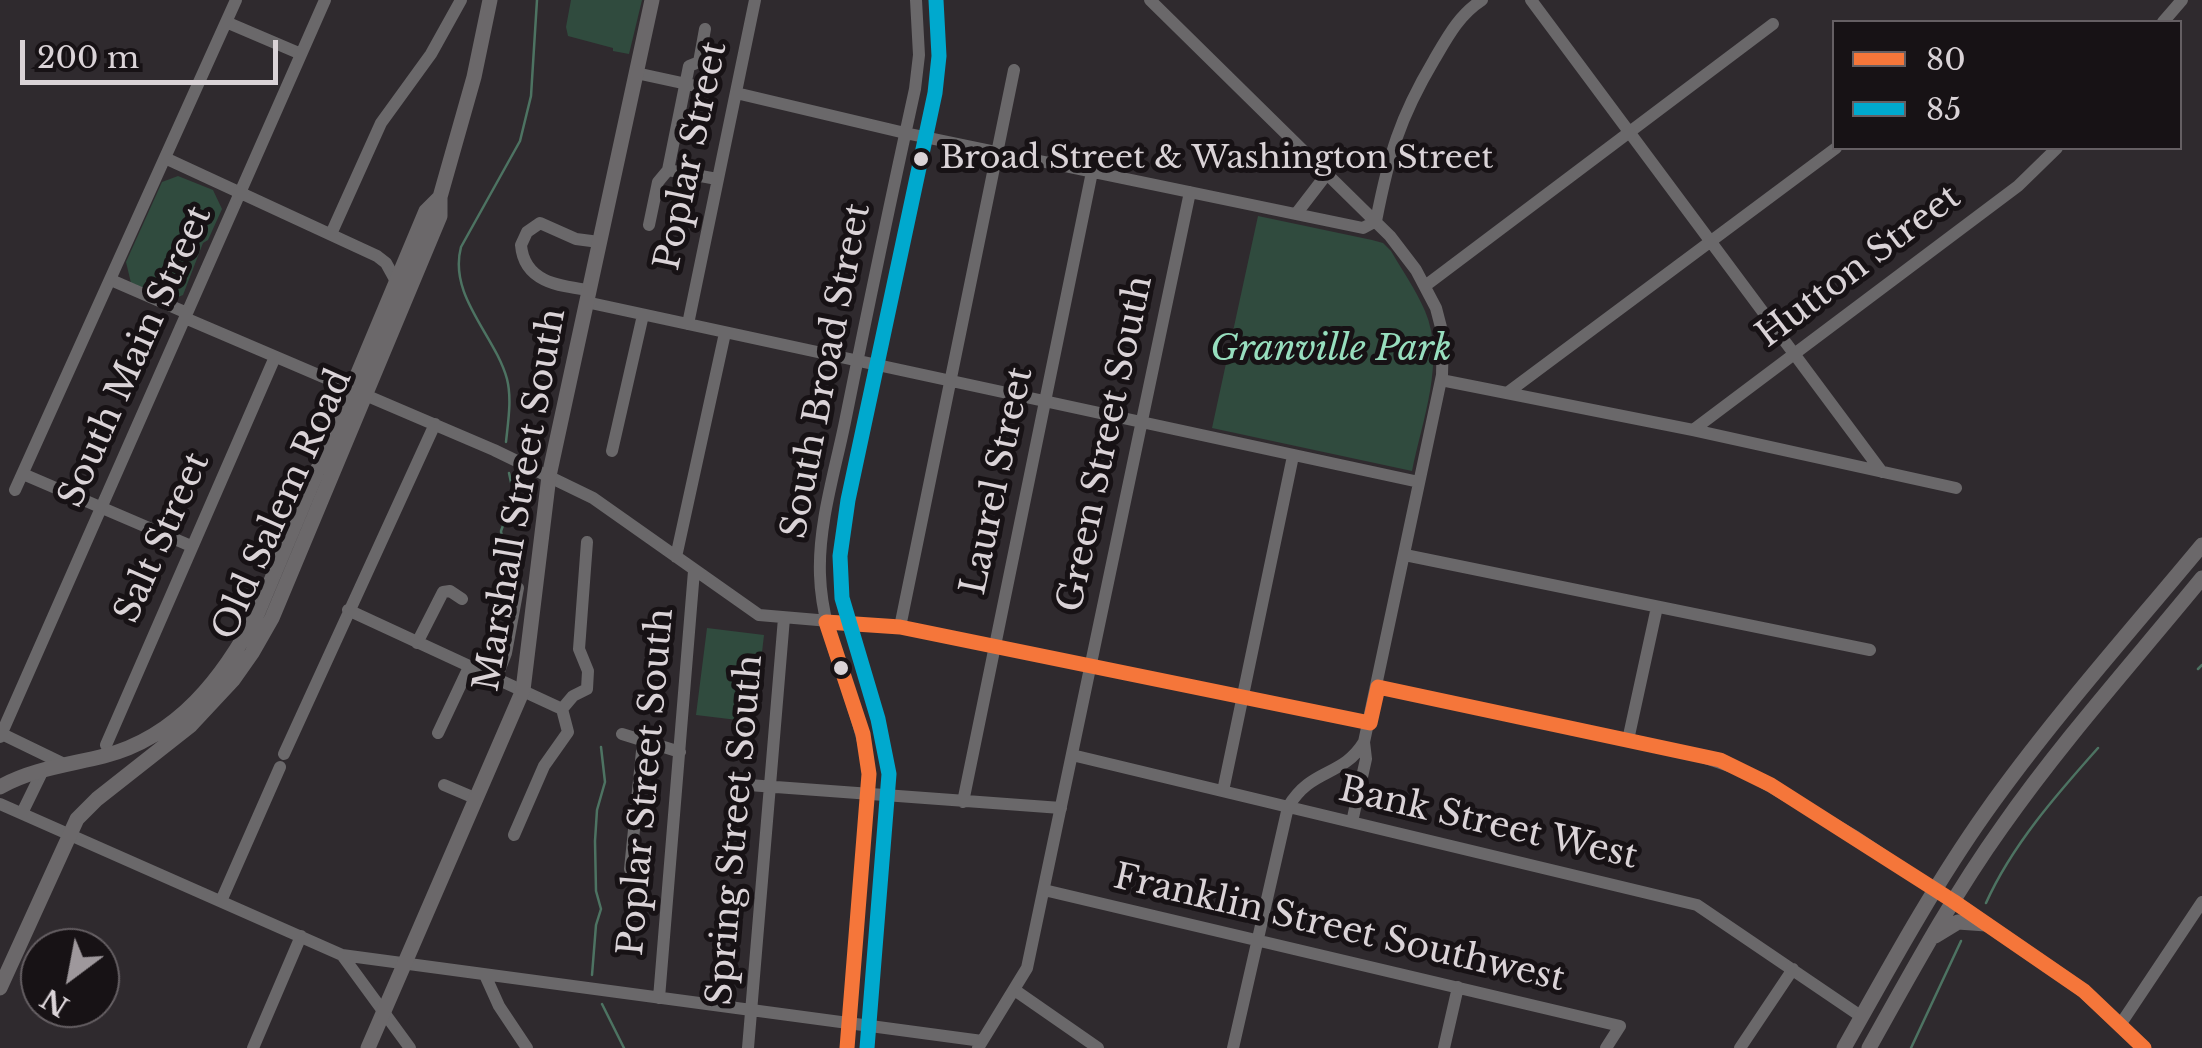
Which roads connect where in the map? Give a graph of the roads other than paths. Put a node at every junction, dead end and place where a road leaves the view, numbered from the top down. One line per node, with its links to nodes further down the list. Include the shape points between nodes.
1 (236, 0): 13 (street)
2 (325, 0): 16 (street, South Main Street)
3 (461, 0): 37 (street, via 381,123)
4 (490, 0): 33 (main road, Old Salem Road)
5 (652, 0): 18 (main road, Marshall Street South)
6 (756, 0): 20 (street, Poplar Street)
7 (916, 0): 21 (street, South Broad Street, via 920,56)
8 (1150, 0): 29 (street)
9 (1482, 0): 35 (street, via 1454,26 1406,112)
10 (1530, 0): 22 (street)
11 (2182, 0): 12 (street)
12 (2165, 20)
13 (226, 22): 16 (street); 26 (street)
14 (1773, 24): 22 (street)
15 (705, 29): 19 (street, via 699,62 689,66)
16 (301, 54): 31 (street, South Main Street)
17 (1014, 70): 25 (street)
18 (636, 73): 19 (street); 38 (main road, Marshall Street South)
19 (691, 85): 27 (street)
20 (736, 93): 21 (street); 30 (street, Poplar Street)
21 (905, 132): 25 (street); 50 (street, South Broad Street)
22 (1629, 134): 39 (street); 42 (street)
23 (1833, 150): 39 (street)
24 (2055, 150): 48 (street, Hutton Street, via 2018,186)
25 (998, 151): 28 (street); 51 (street)
26 (165, 158): 31 (street); 40 (street)
27 (668, 170): 30 (street); 36 (street, via 658,182)
28 (1092, 172): 32 (street); 55 (street, Laurel Street)
29 (1326, 175): 34 (street); 35 (street)
30 (717, 179): 46 (street, Poplar Street)
31 (242, 192): 37 (street); 44 (street, South Main Street)
32 (1190, 192): 34 (street); 56 (street, Green Street South)
33 (440, 197): 41 (main road, Old Salem Road, via 426,211); 53 (main road, Old Salem Road, via 440,216)
34 (1296, 214): 35 (street, via 1363,228)
35 (1376, 221): 42 (street)
36 (650, 226)
37 (331, 234): 41 (street, via 386,263)
38 (600, 242): 43 (main road, Marshall Street South); 43 (street, via 540,223 520,245 538,277)
39 (1711, 244): 48 (street); 54 (street)
40 (111, 280): 44 (street); 62 (street)
41 (398, 283): 53 (main road, Old Salem Road)
42 (1425, 286): 52 (street, via 1443,335)
43 (588, 296): 45 (street); 63 (main road, Marshall Street South)
44 (186, 315): 49 (street); 67 (street, South Main Street)
45 (642, 315): 46 (street); 59 (street)
46 (688, 324): 47 (street)
47 (724, 333): 50 (street); 72 (street)
48 (1793, 352): 58 (street, Hutton Street); 61 (street)
49 (276, 356): 53 (street); 70 (street, Salt Street)
50 (858, 361): 51 (street); 82 (street, South Broad Street, via 822,535)
51 (952, 380): 55 (street); 84 (street)
52 (1441, 380): 54 (street); 64 (street)
53 (358, 391): 57 (street); 108 (main road, Old Salem Road, via 258,612 222,672 200,699 142,742); 123 (main road, Old Salem Road, via 272,618 252,653 206,710 86,808)
54 (1507, 394): 58 (street)
55 (1045, 400): 56 (street); 86 (street, Laurel Street)
56 (1141, 422): 60 (street); 89 (street, Green Street South)
57 (435, 424): 63 (street); 79 (street)
58 (1692, 430): 61 (street)
59 (612, 451)
60 (1293, 456): 64 (street); 94 (street)
61 (1882, 472): 65 (street)
62 (23, 474): 66 (street); 67 (street)
63 (550, 476): 72 (street); 93 (main road, Marshall Street South)
64 (1418, 482): 71 (street)
65 (1956, 488)
66 (15, 490)
67 (101, 507): 70 (street); 101 (street, South Main Street)
68 (588, 542): 95 (street, via 579,627 587,688)
69 (2202, 544): 78 (main road)
70 (192, 546): 105 (street, Salt Street)
71 (1405, 555): 77 (street); 92 (street)
72 (676, 557): 73 (street)
73 (694, 571): 80 (street, via 749,611); 106 (street, Poplar Street South)
74 (2202, 578): 81 (main road)
75 (518, 588): 91 (street)
76 (462, 598): 85 (street, via 443,592)
77 (1657, 606): 87 (street); 102 (street)
78 (2151, 606): 81 (main road); 96 (main road)
79 (348, 610): 85 (street); 128 (street)
80 (784, 618): 82 (street); 113 (street, Spring Street South)
81 (2168, 620): 98 (main road)
82 (826, 622): 83 (street); 88 (street, South Broad Street)
83 (866, 623): 84 (street); 88 (street, via 844,637)
84 (900, 628): 86 (street)
85 (418, 642): 90 (street)
86 (994, 645): 89 (street); 117 (street, Laurel Street)
87 (1870, 650)
88 (838, 658): 115 (street, South Broad Street, via 866,749)
89 (1091, 665): 94 (street); 107 (street, Green Street South)
90 (470, 666): 91 (street); 99 (street)
91 (496, 679): 93 (street)
92 (1378, 688): 97 (street); 102 (street)
93 (523, 690): 95 (street); 116 (main road, Marshall Street South)
94 (1244, 696): 97 (street); 114 (street)
95 (562, 709): 124 (street, via 568,732 544,766)
96 (2064, 712): 98 (main road); 127 (main road)
97 (1370, 722): 104 (street)
98 (2080, 725): 129 (main road)
99 (438, 733)
100 (622, 734): 103 (street)
101 (1, 735): 108 (street)
102 (1628, 740): 127 (street, via 1744,770)
103 (643, 742): 106 (street); 125 (street)
104 (1364, 742): 119 (street, via 1354,758 1307,782); 122 (street)
105 (106, 744)
106 (680, 752): 142 (street, Poplar Street South)
107 (1072, 755): 114 (street, Bank Street West); 120 (street, Green Street South)
108 (66, 765): 109 (main road, Old Salem Road)
109 (43, 770): 112 (main road, Old Salem Road); 121 (street)
110 (735, 784): 113 (street)
111 (444, 785): 116 (street)
112 (0, 787)
113 (770, 789): 115 (street); 143 (street, Spring Street South)
114 (1223, 791): 119 (street, Bank Street West)
115 (869, 796): 117 (street); 146 (street, South Broad Street)
116 (477, 800): 136 (main road, Marshall Street South)
117 (963, 802): 120 (street)
118 (0, 804): 121 (street)
119 (1288, 807): 122 (street, Bank Street West); 133 (street)
120 (1061, 808): 126 (street, Green Street South)
121 (22, 813): 123 (street)
122 (1352, 822): 137 (street, Bank Street West, via 1697,904)
123 (68, 833): 128 (street); 139 (main road, Old Salem Road)
124 (514, 834)
125 (630, 869)
126 (1044, 890): 133 (street, Franklin Street Southwest); 141 (street, Green Street South)
127 (1936, 890): 129 (street); 145 (main road)
128 (221, 901): 132 (street)
129 (1953, 901): 131 (street); 134 (main road)
130 (2202, 902): 147 (street)
131 (1986, 924): 134 (main road, via 1951,924); 147 (street, via 2084,991)
132 (301, 936): 135 (street); 149 (street)
133 (1260, 940): 140 (street, Franklin Street Southwest); 156 (street)
134 (1928, 942): 161 (main road)
135 (342, 955): 136 (street); 144 (street)
136 (404, 962): 138 (street); 144 (main road, Marshall Street South)
137 (1793, 969): 145 (street, Bank Street West); 159 (street)
138 (485, 975): 142 (street); 152 (street)
139 (1, 982)
140 (1458, 988): 157 (street); 158 (street, Franklin Street Southwest, via 1620,1026)
141 (1016, 991): 148 (street, Green Street South); 155 (street)
142 (659, 998): 143 (street)
143 (751, 1010): 146 (street); 153 (street, Spring Street South)
144 (384, 1011): 150 (main road, Marshall Street South); 151 (street)
145 (1862, 1016): 160 (main road)
146 (850, 1024): 148 (street); 154 (street, South Broad Street)
147 (2120, 1025): 162 (street)
148 (980, 1044)
149 (253, 1048)
150 (368, 1048)
151 (410, 1048)
152 (526, 1048)
153 (748, 1048)
154 (848, 1048)
155 (1098, 1048)
156 (1233, 1048)
157 (1444, 1048)
158 (1606, 1048)
159 (1740, 1048)
160 (1844, 1048)
161 (1869, 1048)
162 (2144, 1048)

